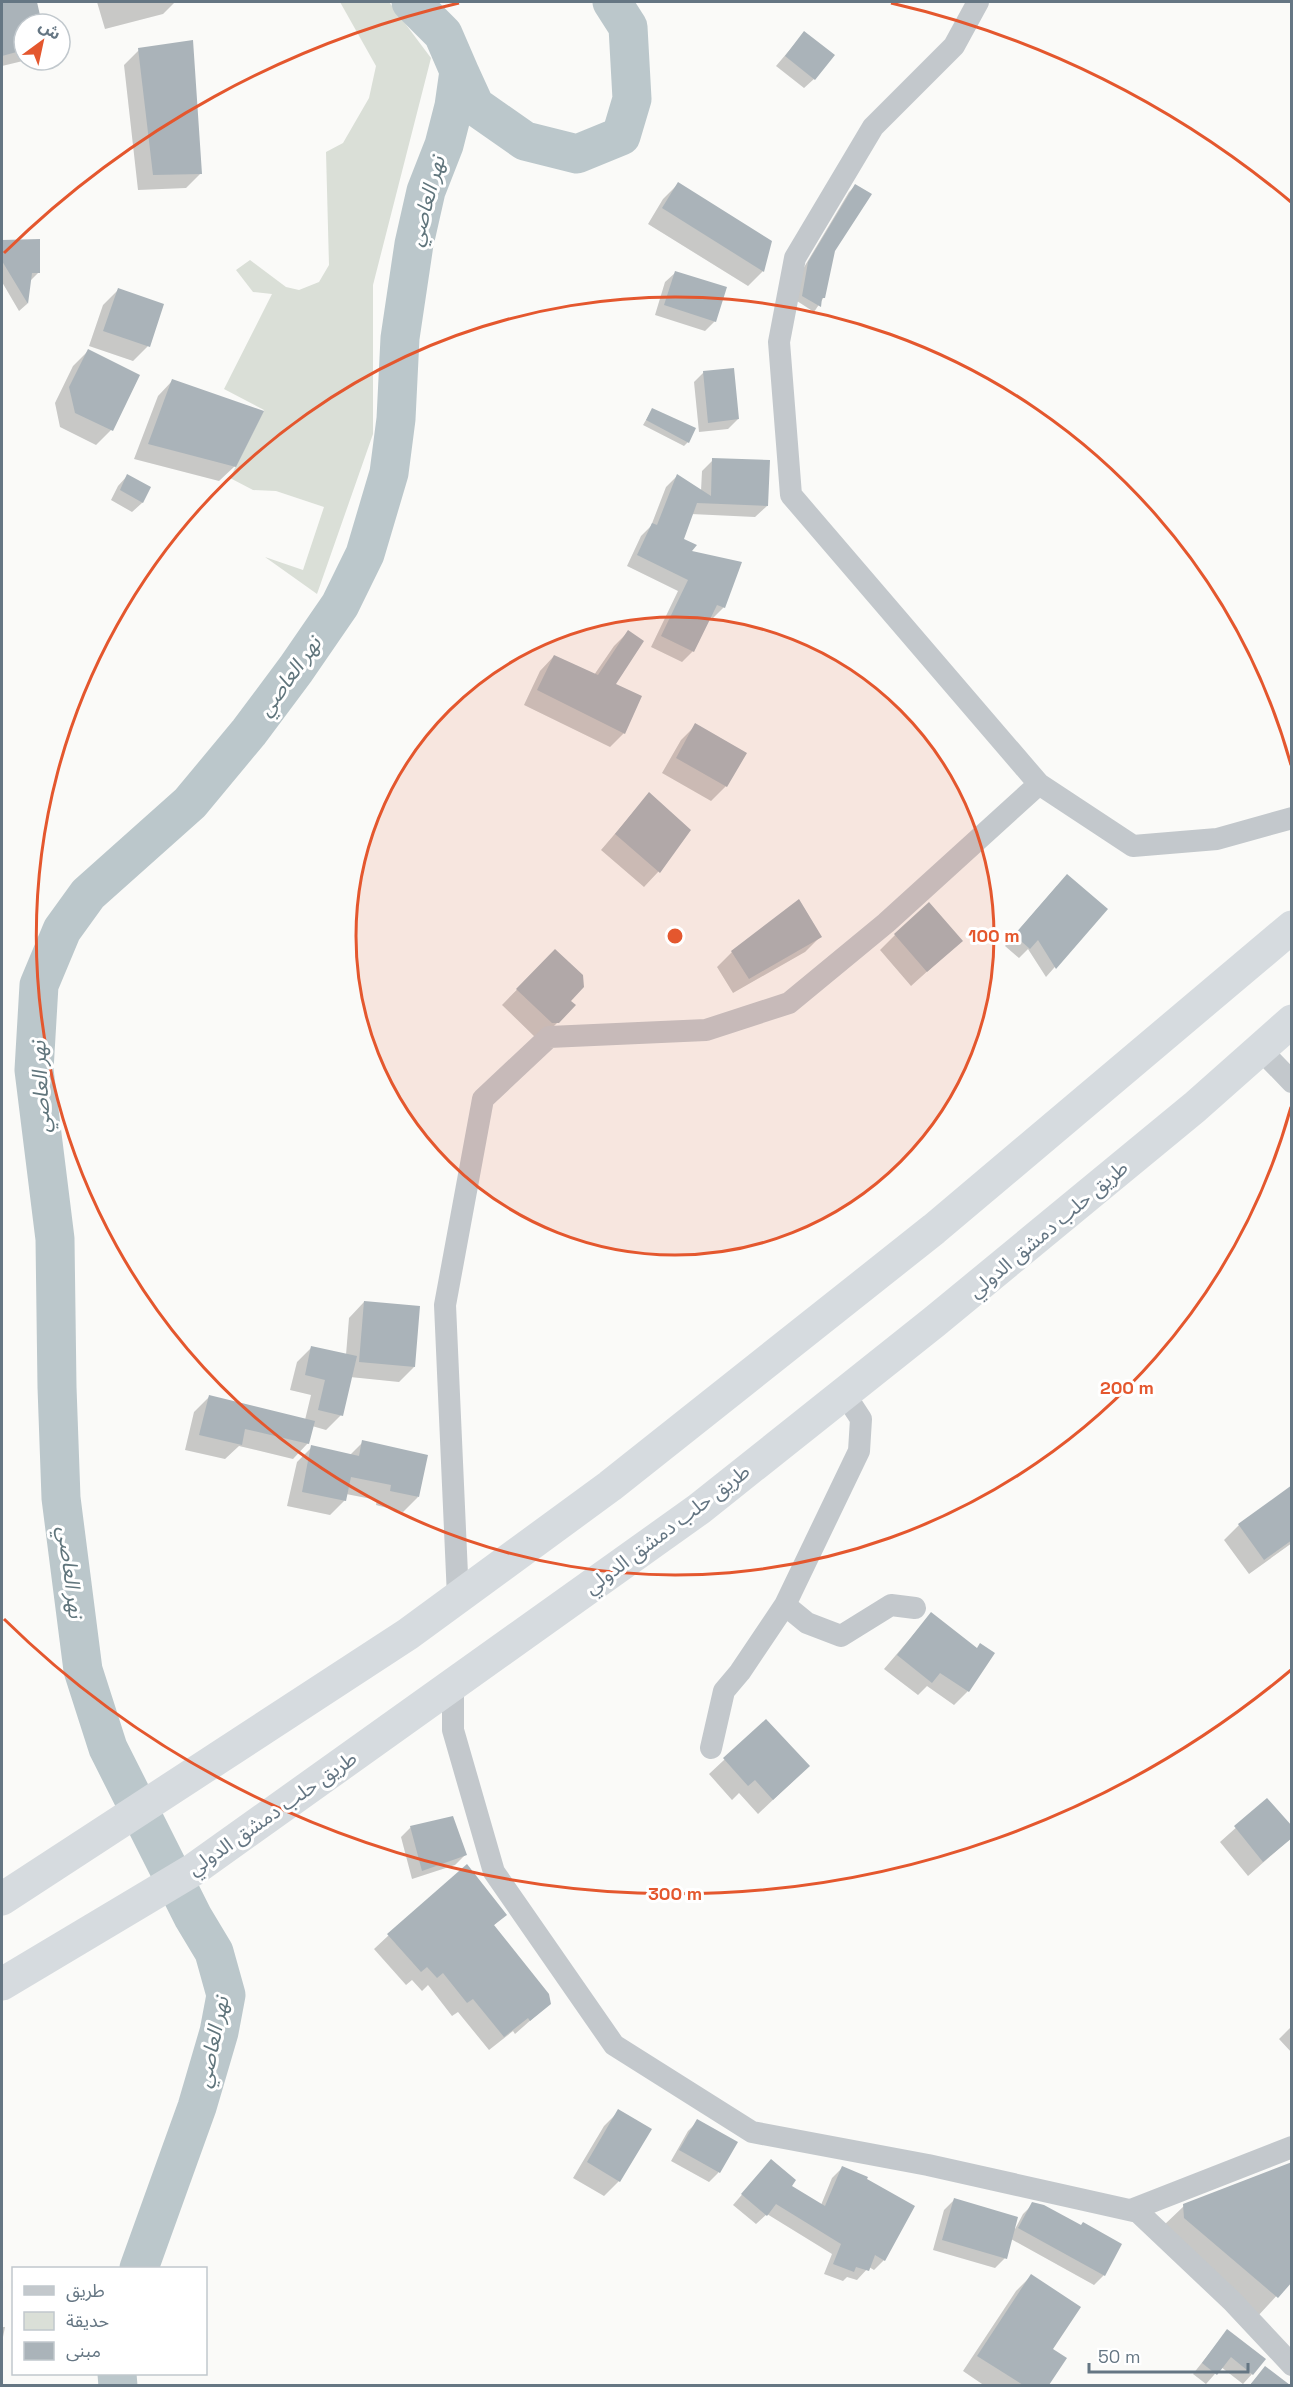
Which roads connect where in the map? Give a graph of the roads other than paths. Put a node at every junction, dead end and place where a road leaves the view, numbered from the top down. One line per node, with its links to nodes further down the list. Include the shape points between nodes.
1 (978, 2): 2 (street, via 954,46 873,127 795,258 779,342 780,366 791,495)
2 (1039, 784): 3 (street, via 1133,846 1217,838); 9 (street, via 886,923 789,1003 706,1030 549,1037 483,1099 445,1305)
3 (1292, 818)
4 (1292, 927): 9 (highway, via 934,1229 610,1486)
5 (1292, 1021): 6 (highway, طريق حلب دمشق الدولي)
6 (1260, 1049): 7 (street); 8 (highway, طريق حلب دمشق الدولي, via 944,1315)
7 (1292, 1082)
8 (844, 1393): 10 (street, via 861,1419 859,1451); 12 (highway, طريق حلب دمشق الدولي, via 699,1509)
9 (458, 1598): 14 (highway)
10 (785, 1605): 11 (street, via 807,1623 841,1636 891,1605); 13 (street, via 724,1691)
11 (915, 1608)
12 (453, 1684): 15 (highway, طريق حلب دمشق الدولي, via 193,1870); 17 (street, via 453,1730 494,1872 614,2045 752,2132 928,2165)
13 (711, 1748)
14 (2, 1899)
15 (2, 1984)
16 (1292, 2147): 17 (street)
17 (1131, 2211): 18 (street, via 1138,2212 1232,2301)
18 (1292, 2365)

